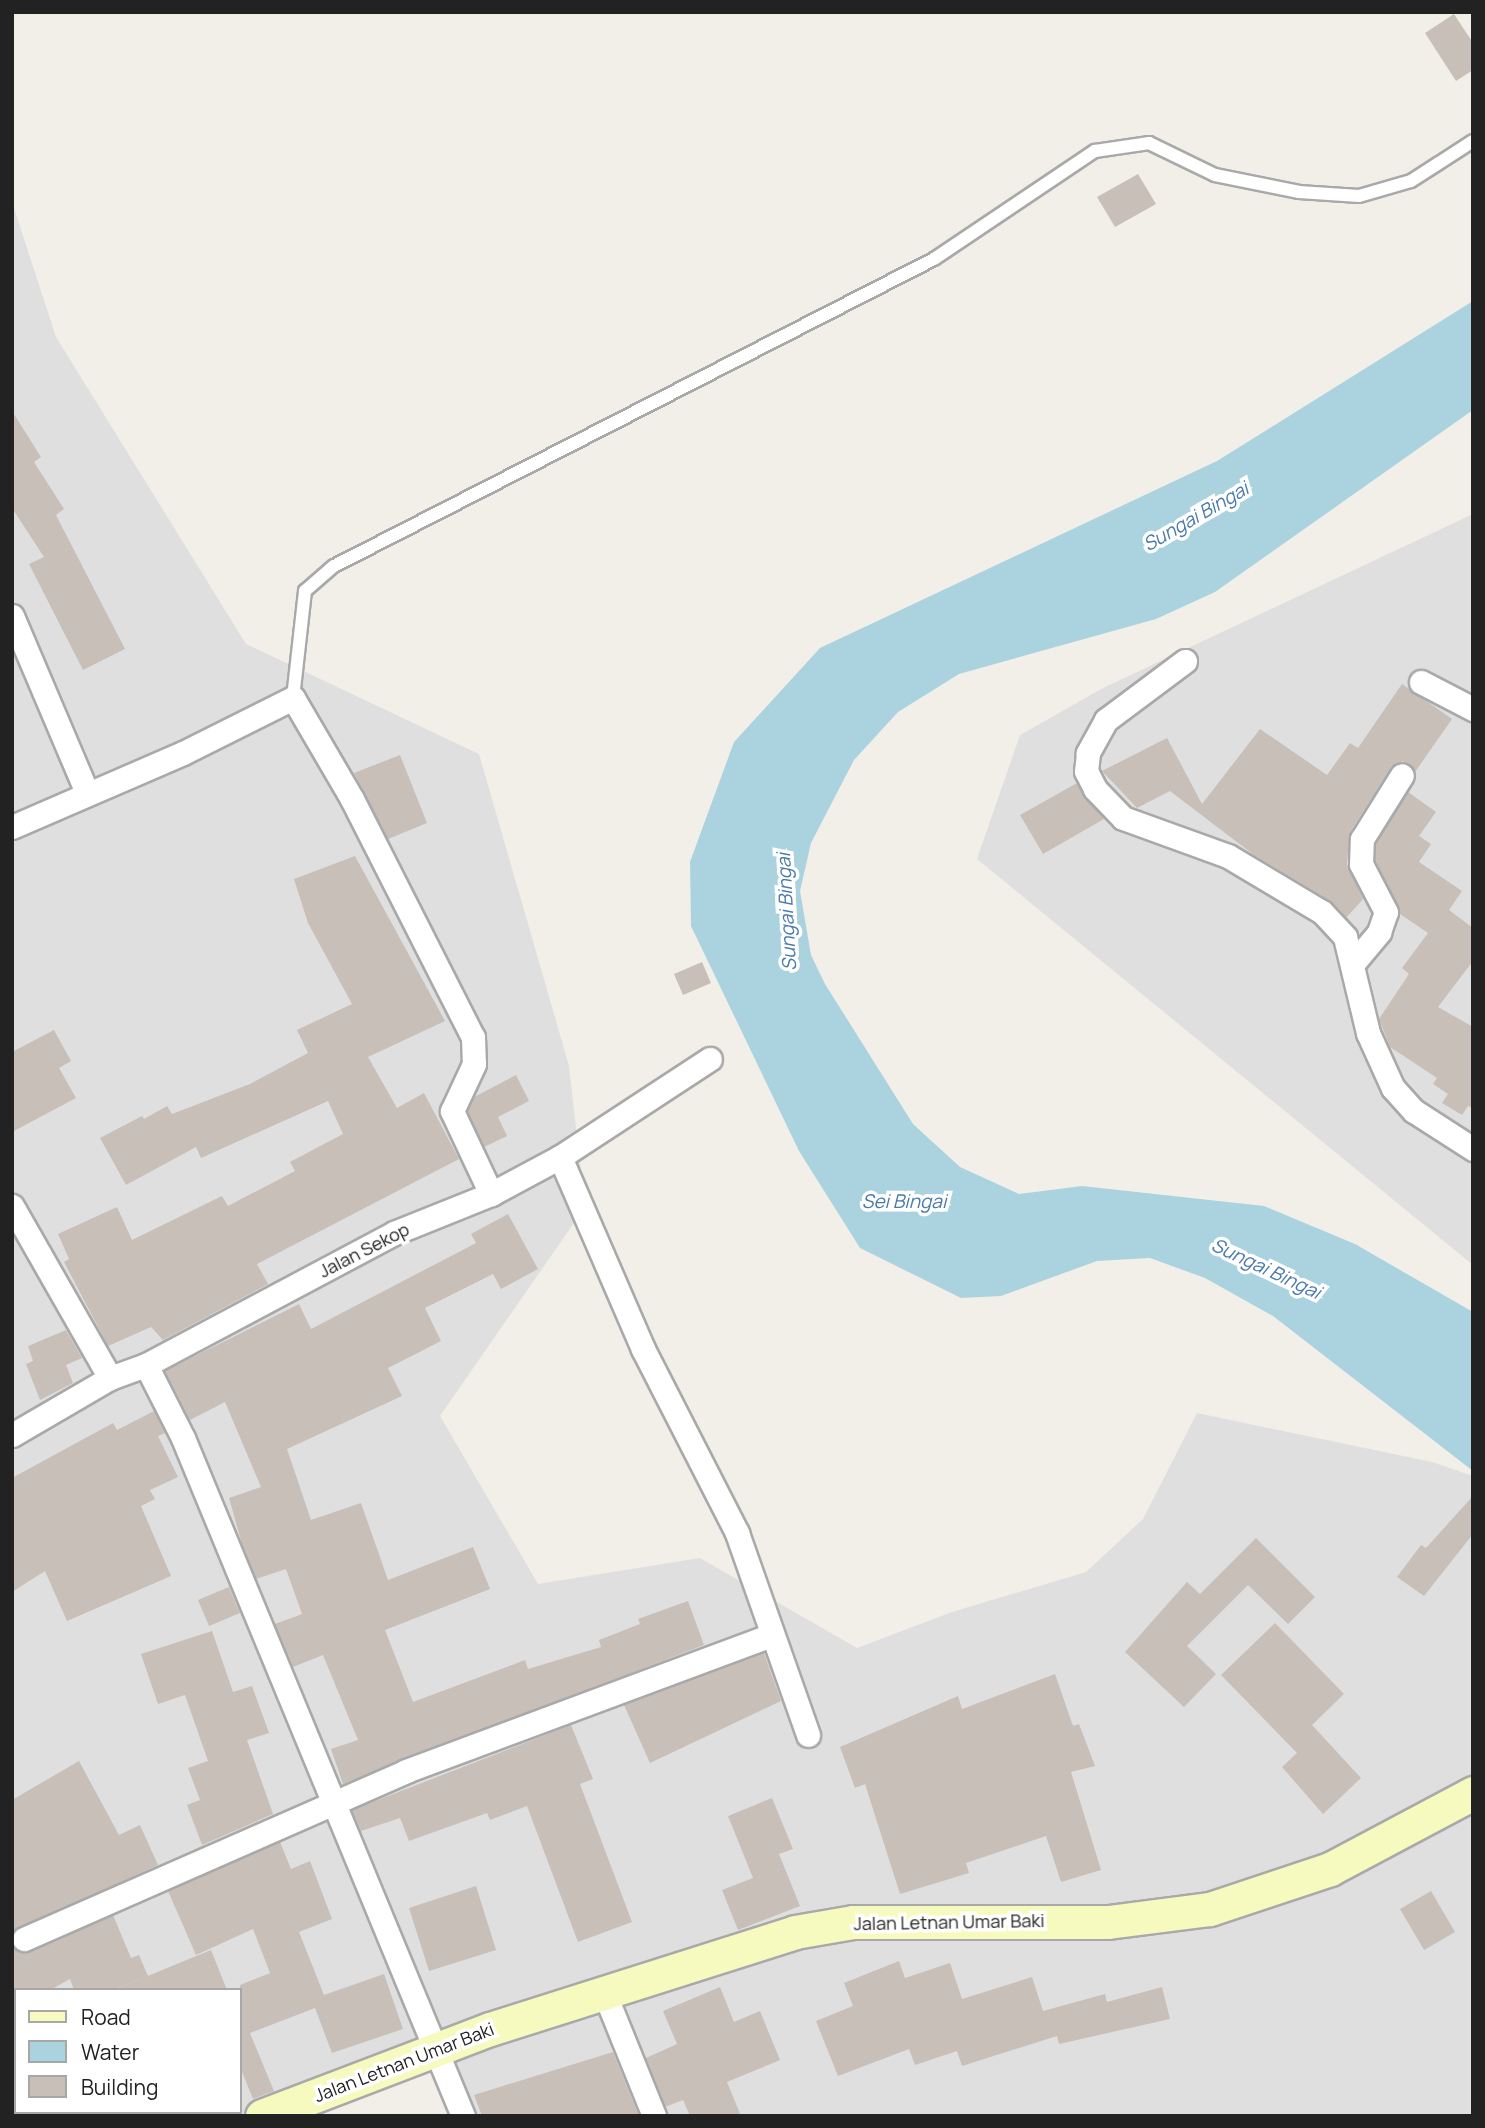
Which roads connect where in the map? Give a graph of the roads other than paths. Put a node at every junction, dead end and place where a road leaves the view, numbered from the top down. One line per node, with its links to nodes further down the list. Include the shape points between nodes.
1 (1473, 141): 5 (lane, via 1411,181 1359,196 1299,192 1215,175 1149,143 1095,151 934,259 334,566 305,591)
2 (12, 616): 8 (street)
3 (1185, 661): 10 (street, via 1105,720 1088,753 1086,771 1095,789 1123,818 1228,856 1285,887 1322,912 1345,937)
4 (1421, 682): 6 (street)
5 (293, 698): 8 (street, via 183,754); 14 (street, via 352,799 473,1037 474,1064 452,1111)
6 (1473, 709)
7 (1402, 775): 10 (street, via 1363,839 1361,864 1385,912 1378,932)
8 (87, 793): 9 (street)
9 (12, 827)
10 (1355, 961): 12 (street, via 1368,1033 1393,1088 1414,1111)
11 (710, 1059): 13 (street, Jalan Sekop)
12 (1473, 1149)
13 (560, 1157): 14 (street, Jalan Sekop); 19 (street, via 643,1349 737,1534)
14 (491, 1194): 16 (street, Jalan Sekop, via 394,1233)
15 (12, 1206): 17 (street)
16 (146, 1365): 17 (street, Jalan Sekop); 22 (street, via 183,1438)
17 (110, 1378): 18 (street, Jalan Sekop)
18 (12, 1435)
19 (769, 1636): 20 (street); 22 (street)
20 (808, 1735)
21 (1473, 1793): 24 (street, Jalan Letnan Umar Baki, via 1330,1869 1210,1909 1108,1922 853,1922 742,1945)
22 (330, 1802): 23 (street); 25 (street)
23 (24, 1939)
24 (604, 1992): 25 (street, Jalan Letnan Umar Baki); 28 (street)
25 (436, 2051): 26 (street, Jalan Letnan Umar Baki); 27 (street)
26 (262, 2116)
27 (463, 2116)
28 (654, 2116)

